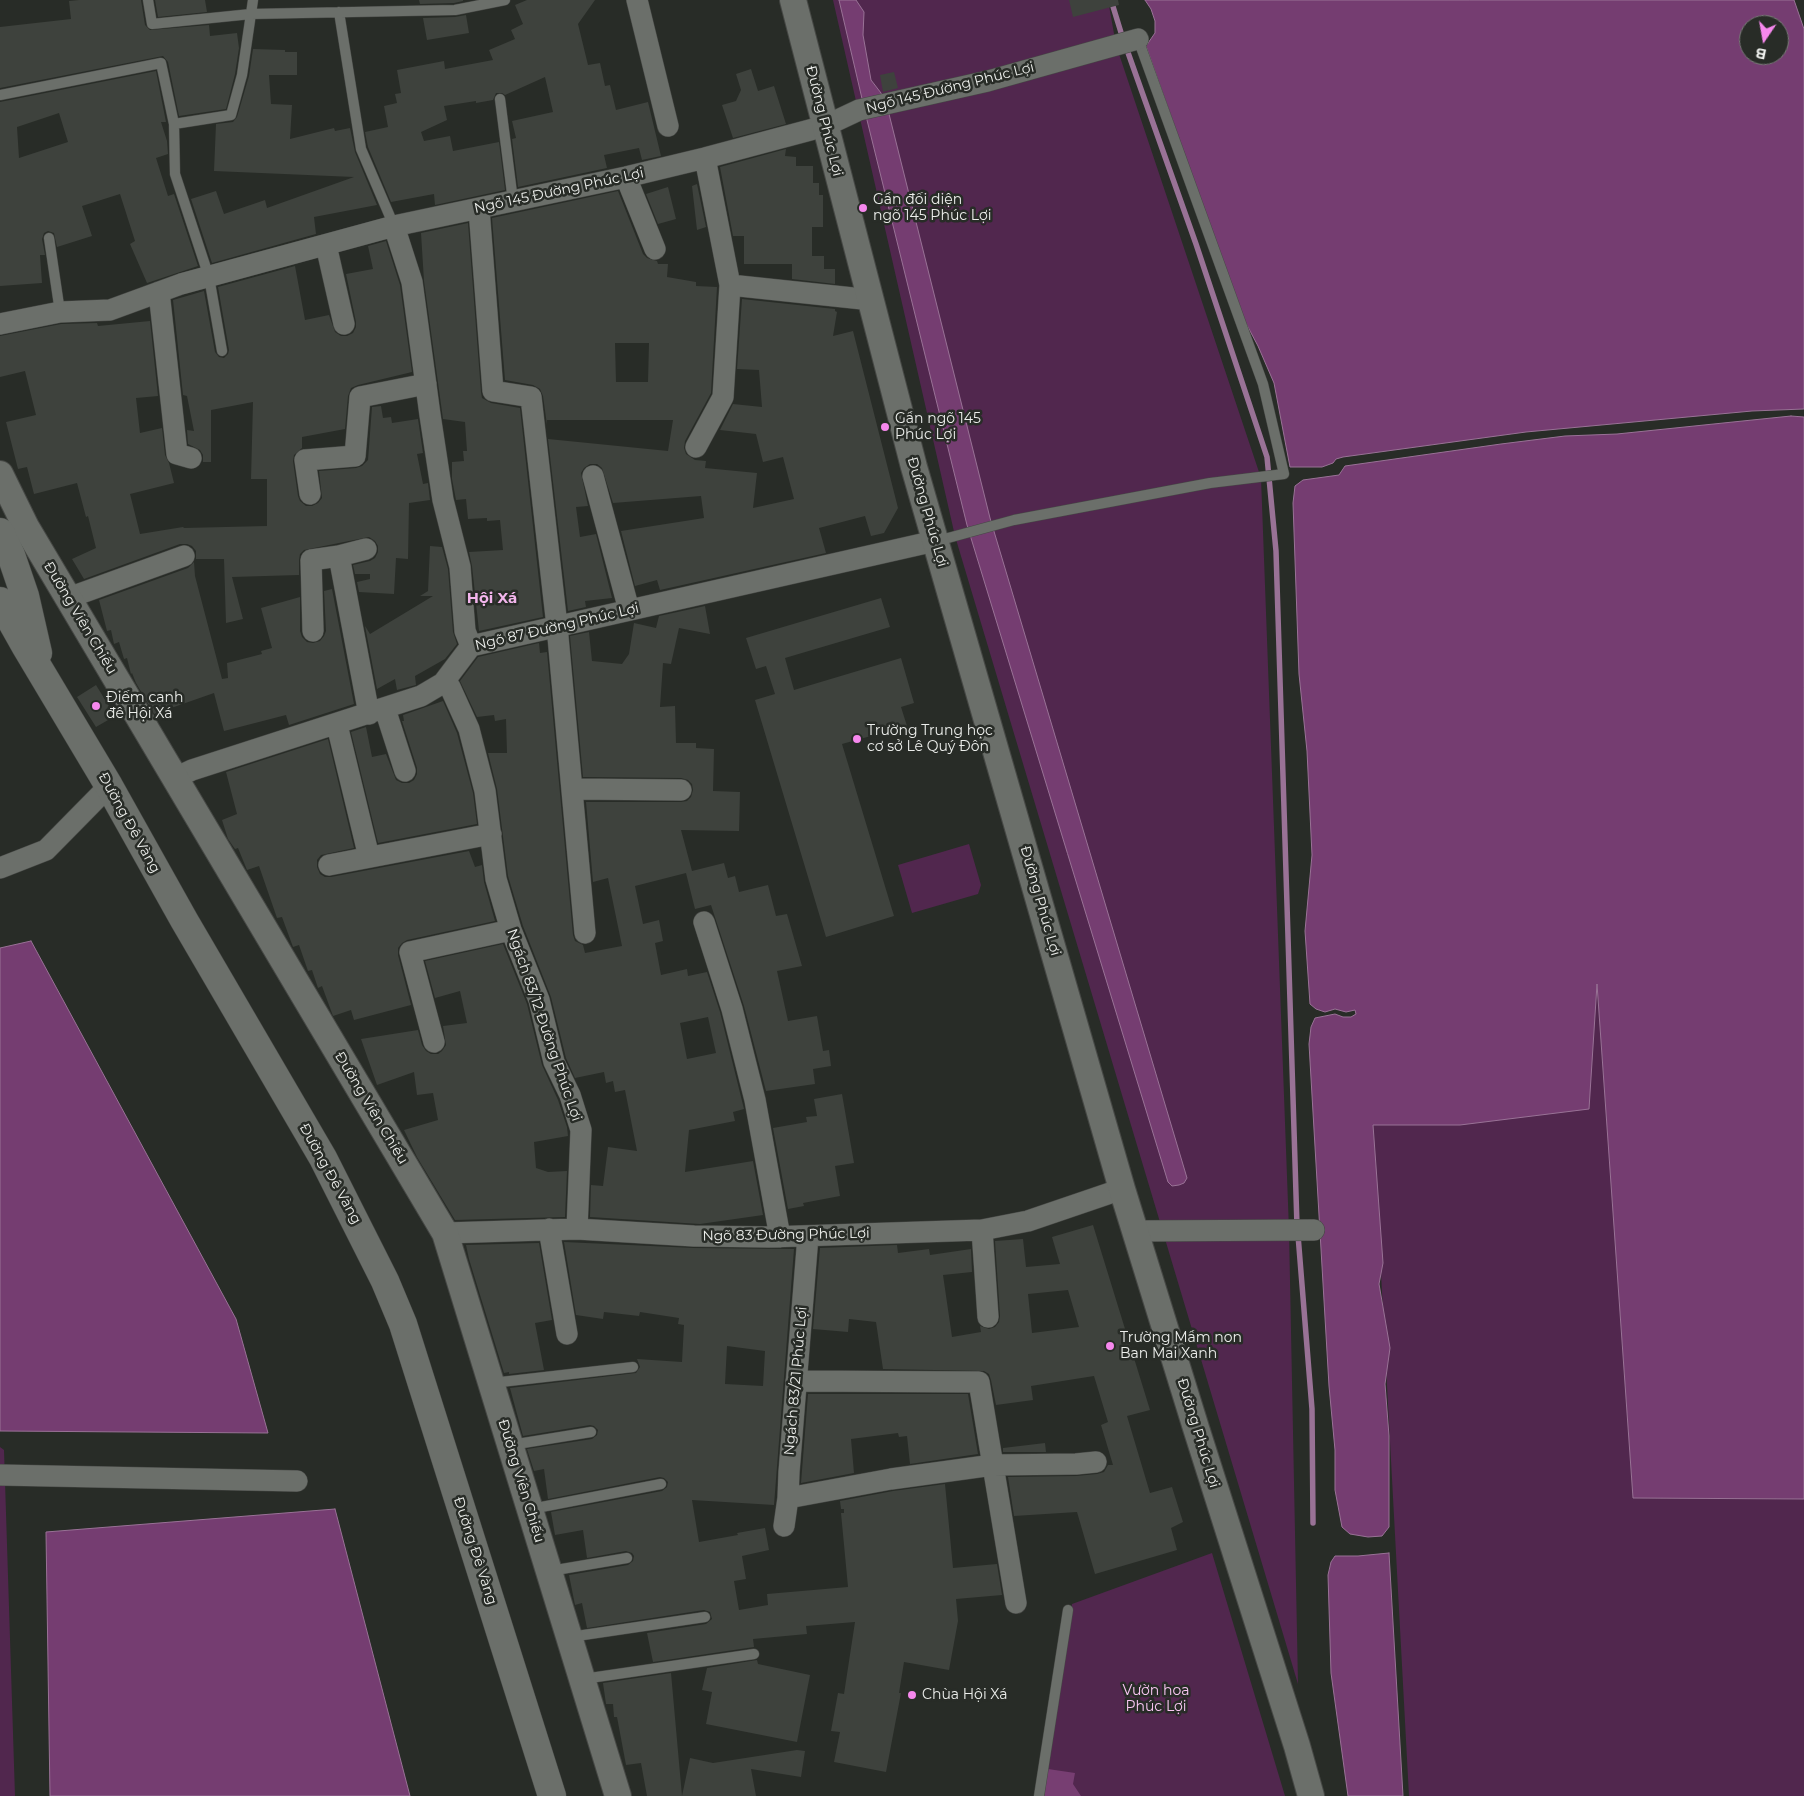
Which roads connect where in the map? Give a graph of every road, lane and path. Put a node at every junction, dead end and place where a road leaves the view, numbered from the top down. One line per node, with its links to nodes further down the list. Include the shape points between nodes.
1 (148, 0): 8 (lane, via 152,24)
2 (253, 0): 8 (lane)
3 (505, 0): 6 (lane)
4 (637, 0): 13 (street)
5 (793, 0): 14 (street, Đường Phúc Lợi)
6 (490, 1): 7 (lane, via 455,10)
7 (339, 12): 8 (lane); 19 (lane, via 360,149)
8 (251, 14): 12 (lane, via 242,75 231,115)
9 (1129, 42): 14 (street, Ngõ 145 Đường Phúc Lợi, via 988,81 859,110); 38 (lane, via 1263,384 1284,474 1210,483 1014,520)
10 (0, 95): 12 (lane, via 161,63)
11 (500, 99): 17 (lane)
12 (174, 124): 23 (lane, via 175,174)
13 (668, 126)
14 (825, 126): 15 (street, Ngõ 145 Đường Phúc Lợi); 26 (street, Đường Phúc Lợi)
15 (705, 158): 16 (street, Ngõ 145 Đường Phúc Lợi); 24 (street)
16 (626, 177): 17 (street, Ngõ 145 Đường Phúc Lợi); 22 (street)
17 (514, 201): 18 (street, Ngõ 145 Đường Phúc Lợi)
18 (479, 209): 19 (street, Ngõ 145 Đường Phúc Lợi); 45 (street, via 494,391 531,397)
19 (394, 226): 21 (street, Ngõ 145 Đường Phúc Lợi); 31 (street, via 412,282)
20 (49, 238): 27 (lane)
21 (326, 245): 23 (street, Ngõ 145 Đường Phúc Lợi); 29 (street)
22 (655, 249)
23 (209, 277): 25 (street, Ngõ 145 Đường Phúc Lợi); 30 (lane)
24 (730, 285): 26 (street); 32 (street, via 723,397)
25 (159, 292): 27 (street, Ngõ 145 Đường Phúc Lợi, via 110,310); 33 (street, via 177,454)
26 (872, 300): 38 (street, Đường Phúc Lợi)
27 (60, 312): 28 (street, Ngõ 145 Đường Phúc Lợi)
28 (0, 324)
29 (344, 324)
30 (222, 352)
31 (426, 384): 36 (street, via 360,397 355,456 305,460); 47 (street, via 443,500 460,567 465,631)
32 (696, 448)
33 (191, 458)
34 (0, 474): 42 (street, Đường Viên Chiếu, via 26,527)
35 (593, 476): 44 (street)
36 (310, 494)
37 (0, 532): 48 (main road, via 25,596)
38 (935, 541): 44 (street, Ngõ 87 Đường Phúc Lợi); 65 (street, Đường Phúc Lợi)
39 (366, 549): 41 (street)
40 (184, 556): 42 (street)
41 (340, 556): 46 (street, via 311,560); 50 (street)
42 (68, 598): 53 (street, Đường Viên Chiếu)
43 (0, 601): 48 (main road, Đường Đê Vàng)
44 (629, 610): 45 (street, Ngõ 87 Đường Phúc Lợi)
45 (557, 626): 47 (street, Ngõ 87 Đường Phúc Lợi); 55 (street)
46 (313, 631)
47 (471, 646): 49 (street, Ngõ 87 Đường Phúc Lợi)
48 (41, 672): 54 (main road, Đường Đê Vàng)
49 (442, 683): 50 (street, Ngõ 87 Đường Phúc Lợi, via 421,696); 57 (street, Ngách 83/12 Đường Phúc Lợi, via 450,687 469,729 485,792)
50 (377, 711): 51 (street, Ngõ 87 Đường Phúc Lợi); 52 (street)
51 (337, 724): 53 (street, Ngõ 87 Đường Phúc Lợi); 58 (street)
52 (405, 771)
53 (175, 778): 71 (street, Đường Viên Chiếu)
54 (109, 786): 60 (street, via 46,850); 97 (main road, Đường Đê Vàng, via 323,1158 385,1281 403,1324)
55 (572, 789): 56 (street); 63 (street)
56 (681, 790)
57 (491, 834): 58 (street); 62 (street, Ngách 83/12 Đường Phúc Lợi, via 496,879)
58 (369, 858): 59 (street)
59 (329, 865)
60 (0, 868)
61 (704, 922): 72 (street, via 756,1100)
62 (511, 930): 64 (street, via 410,952); 67 (street, Ngách 83/12 Đường Phúc Lợi, via 539,1000 554,1062 570,1095 581,1130)
63 (585, 933)
64 (434, 1042)
65 (1122, 1189): 68 (street, Ngõ 83 Đường Phúc Lợi, via 1028,1220); 70 (street, Đường Phúc Lợi)
66 (549, 1229): 67 (street, Ngõ 83 Đường Phúc Lợi); 71 (street, Ngõ 83 Đường Phúc Lợi); 75 (street)
67 (577, 1230): 72 (street, Ngõ 83 Đường Phúc Lợi, via 694,1236)
68 (982, 1230): 73 (street, Ngõ 83 Đường Phúc Lợi); 74 (street)
69 (1303, 1230): 70 (street)
70 (1135, 1232): 100 (street, Đường Phúc Lợi)
71 (445, 1233): 78 (street, Đường Viên Chiếu)
72 (780, 1236): 73 (street, Ngõ 83 Đường Phúc Lợi)
73 (808, 1236): 77 (street, Ngách 83/21 Phúc Lợi)
74 (988, 1317)
75 (567, 1334)
76 (633, 1367): 78 (lane)
77 (796, 1381): 82 (street, via 979,1382); 86 (street, Ngách 83/21 Phúc Lợi)
78 (491, 1383): 80 (street, Đường Viên Chiếu)
79 (591, 1432): 80 (lane)
80 (510, 1445): 87 (street, Đường Viên Chiếu)
81 (1096, 1462): 82 (street)
82 (993, 1465): 86 (street); 91 (street)
83 (0, 1475): 84 (street)
84 (297, 1481)
85 (661, 1484): 87 (lane)
86 (788, 1498): 88 (street, Ngách 83/21 Phúc Lợi)
87 (530, 1509): 90 (street, Đường Viên Chiếu)
88 (784, 1526)
89 (626, 1558): 90 (lane)
90 (549, 1571): 94 (street, Đường Viên Chiếu)
91 (1016, 1603)
92 (1068, 1610): 99 (lane)
93 (705, 1617): 94 (lane)
94 (569, 1637): 96 (street, Đường Viên Chiếu)
95 (754, 1654): 96 (lane)
96 (582, 1679): 98 (street, Đường Viên Chiếu)
97 (552, 1796)
98 (618, 1796)
99 (1039, 1796)
100 (1311, 1796)

